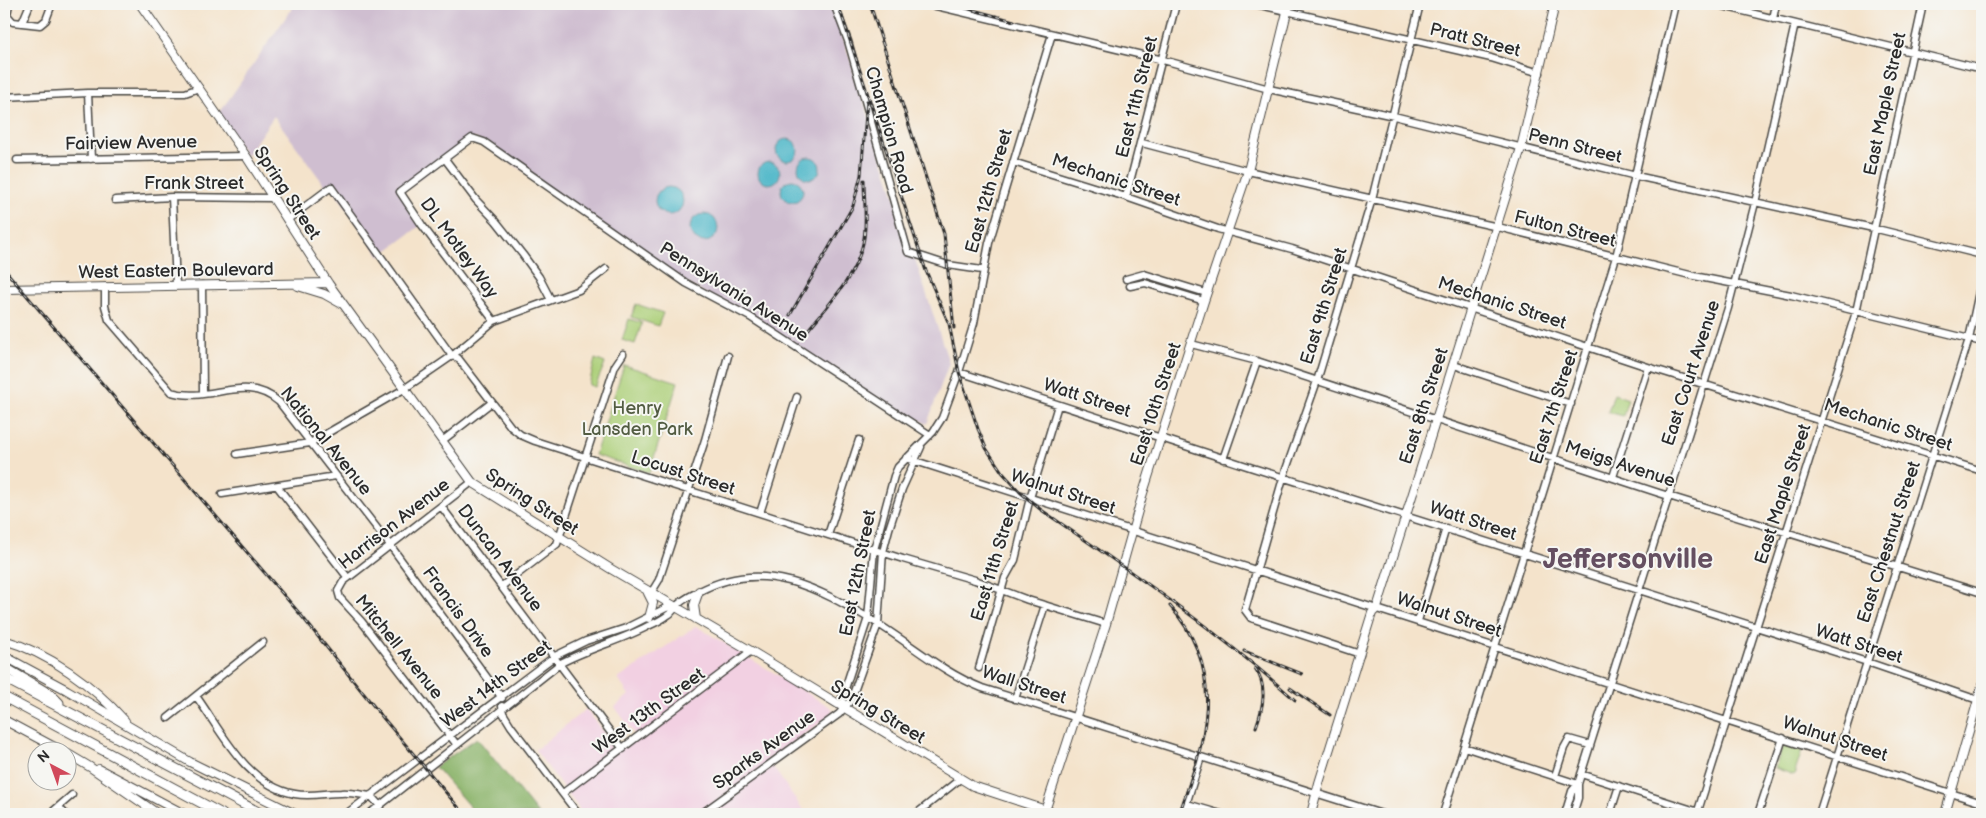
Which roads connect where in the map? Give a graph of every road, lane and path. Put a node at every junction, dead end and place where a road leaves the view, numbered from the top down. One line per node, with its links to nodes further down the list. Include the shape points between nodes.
1 (9, 4): 19 (street, via 8,19)
2 (30, 4): 19 (street)
3 (52, 4): 19 (street, via 46,20 40,24)
4 (140, 4): 27 (main road, Spring Street)
5 (834, 4): 54 (street, Champion Road, via 848,41 908,252)
6 (928, 4): 17 (street, Penn Street)
7 (968, 4): 17 (street)
8 (1176, 4): 24 (street, East 11th Street)
9 (1256, 4): 16 (street, Pratt Street)
10 (1420, 4): 22 (street, East 9th Street)
11 (1555, 4): 26 (main road, East 8th Street)
12 (1675, 4): 40 (street, East 7th Street)
13 (1714, 4): 18 (street)
14 (1776, 4): 18 (street)
15 (1923, 4): 23 (street, East Maple Street)
16 (1288, 8): 22 (street, Pratt Street); 28 (main road, East 10th Street)
17 (966, 13): 21 (street, Penn Street)
18 (1773, 18): 20 (street)
19 (22, 23)
20 (1795, 24): 23 (street); 46 (street, East Court Avenue)
21 (1052, 34): 24 (street, Penn Street); 38 (street, East 12th Street)
22 (1412, 40): 26 (street, Pratt Street); 31 (street, East 9th Street)
23 (1911, 53): 25 (street); 49 (street, East Maple Street)
24 (1163, 60): 28 (street, Penn Street); 32 (street, East 11th Street)
25 (1982, 68)
26 (1540, 73): 33 (main road, East 8th Street)
27 (199, 88): 29 (street, via 185,93); 34 (main road, Spring Street)
28 (1269, 89): 31 (street, Penn Street); 39 (main road, East 10th Street)
29 (88, 93): 30 (street); 35 (street)
30 (4, 97)
31 (1394, 116): 33 (street, Penn Street); 44 (street, East 9th Street)
32 (1142, 143): 39 (street, Fulton Street); 42 (street, East 11th Street)
33 (1521, 148): 40 (street, Penn Street); 48 (main road, East 8th Street)
34 (246, 156): 35 (street, Fairview Avenue); 43 (main road, Spring Street)
35 (90, 159): 37 (street, Fairview Avenue)
36 (445, 159): 66 (street, via 523,255); 70 (street, DL Motley Way, via 400,192); 92 (street, Pennsylvania Avenue, via 475,138 686,283 750,317)
37 (17, 160)
38 (1013, 162): 42 (street, Mechanic Street); 54 (street, East 12th Street)
39 (1248, 171): 44 (street, Fulton Street); 50 (main road, East 10th Street)
40 (1636, 176): 46 (street, Penn Street); 52 (street, East 7th Street)
41 (172, 197): 43 (street, Frank Street); 45 (street, Frank Street); 61 (street)
42 (1126, 197): 50 (street, Mechanic Street)
43 (273, 198): 47 (main road, Spring Street)
44 (1372, 199): 48 (street, Fulton Street); 55 (street, East 9th Street)
45 (115, 200)
46 (1755, 202): 49 (street, Penn Street); 62 (street, East Court Avenue)
47 (287, 220): 57 (main road, Spring Street); 76 (street, Locust Street, via 332,187)
48 (1498, 228): 52 (street, Fulton Street); 68 (main road, East 8th Street)
49 (1873, 228): 51 (street, Penn Street); 69 (street, East Maple Street)
50 (1226, 231): 55 (street, Mechanic Street); 65 (main road, East 10th Street)
51 (1982, 255)
52 (1616, 257): 62 (street, Fulton Street); 74 (street, East 7th Street)
53 (606, 269): 66 (street, via 579,290)
54 (982, 270): 81 (street, East 12th Street, via 974,323)
55 (1350, 270): 68 (street, Mechanic Street); 82 (street, East 9th Street)
56 (1982, 278): 71 (street, East Chestnut Street)
57 (328, 283): 60 (main road, West Eastern Boulevard); 67 (main road, Spring Street)
58 (1128, 283): 65 (street, via 1145,283)
59 (202, 284): 60 (main road, West Eastern Boulevard); 61 (main road, West Eastern Boulevard); 85 (street)
60 (291, 284): 67 (main road, via 324,294)
61 (176, 285): 63 (main road, West Eastern Boulevard)
62 (1734, 285): 69 (street, Fulton Street); 83 (street, East Court Avenue)
63 (105, 287): 64 (main road, West Eastern Boulevard); 85 (street, National Avenue, via 109,320 161,382 176,394)
64 (4, 289)
65 (1205, 297): 73 (main road, East 10th Street)
66 (551, 300): 70 (street)
67 (343, 305): 84 (main road, Spring Street)
68 (1472, 308): 74 (street, Mechanic Street); 79 (main road, East 8th Street)
69 (1856, 312): 71 (street, Fulton Street); 91 (street, East Maple Street)
70 (494, 321): 76 (street)
71 (1969, 339): 72 (street, Fulton Street); 98 (street, East Chestnut Street)
72 (1982, 342)
73 (1191, 344): 78 (street, Meigs Avenue); 93 (main road, East 10th Street)
74 (1589, 347): 80 (street, Mechanic Street); 88 (street, East 7th Street)
75 (623, 354): 99 (street, via 615,366)
76 (452, 356): 84 (street); 87 (street, Locust Street, via 458,358)
77 (728, 356): 110 (street)
78 (1256, 361): 82 (street, Meigs Avenue); 102 (street)
79 (1454, 365): 88 (street); 90 (main road, East 8th Street)
80 (1648, 367): 83 (street, Mechanic Street); 106 (street)
81 (959, 372): 89 (street, Watt Street); 92 (street, East 12th Street, via 942,418)
82 (1317, 381): 90 (street, Meigs Avenue); 107 (street, East 9th Street)
83 (1704, 384): 91 (street, Mechanic Street); 112 (street, East Court Avenue)
84 (404, 389): 95 (main road, Spring Street); 96 (street)
85 (203, 394): 96 (street, National Avenue, via 249,388 263,390 279,402)
86 (797, 397): 115 (street)
87 (491, 403): 95 (street); 99 (street, Locust Street, via 521,435)
88 (1571, 404): 101 (street, East 7th Street)
89 (1058, 405): 93 (street, Watt Street); 113 (street, East 11th Street)
90 (1437, 419): 101 (street, Meigs Avenue); 116 (main road, East 8th Street)
91 (1822, 420): 98 (street, Mechanic Street); 119 (street, East Maple Street)
92 (928, 437): 100 (street, East 12th Street); 103 (street, East 12th Street)
93 (1161, 438): 102 (street, Watt Street); 118 (main road, East 10th Street)
94 (859, 440): 120 (street)
95 (442, 441): 108 (main road, Spring Street)
96 (310, 443): 97 (street); 105 (street, National Avenue)
97 (237, 454)
98 (1932, 456): 104 (street, Mechanic Street); 126 (street, East Chestnut Street)
99 (584, 458): 110 (street, Locust Street); 121 (street)
100 (906, 458): 103 (street, Walnut Street); 123 (street, East 12th Street, via 894,476)
101 (1554, 458): 106 (street, Meigs Avenue); 125 (street, East 7th Street)
102 (1223, 459): 107 (street, Watt Street)
103 (914, 461): 113 (street, Walnut Street); 124 (street, East 12th Street, via 893,513)
104 (1982, 471)
105 (336, 476): 109 (street); 122 (street, National Avenue)
106 (1613, 477): 112 (street, Meigs Avenue)
107 (1282, 478): 116 (street, Watt Street); 127 (street, East 9th Street)
108 (472, 482): 114 (street, Harrison Avenue); 121 (main road, Spring Street)
109 (277, 486): 111 (street); 128 (street)
110 (688, 490): 115 (street, Locust Street); 134 (street, via 659,580)
111 (222, 494)
112 (1668, 496): 119 (street, Meigs Avenue); 131 (street, East Court Avenue)
113 (1030, 498): 118 (street, Walnut Street); 130 (street, East 11th Street, via 1015,560)
114 (442, 506): 122 (street, Harrison Avenue); 129 (street, Duncan Avenue)
115 (760, 513): 120 (street, Locust Street)
116 (1405, 514): 117 (street, Watt Street); 138 (main road, East 8th Street)
117 (1446, 528): 125 (street, Watt Street); 142 (street)
118 (1133, 530): 127 (street, Walnut Street); 144 (main road, East 10th Street)
119 (1786, 533): 126 (street, Meigs Avenue); 145 (street, East Maple Street)
120 (828, 535): 123 (street, Locust Street)
121 (558, 537): 129 (street, via 553,548); 134 (main road, Spring Street)
122 (390, 545): 128 (street, Harrison Avenue); 162 (street, Francis Drive)
123 (874, 550): 124 (street, Locust Street); 140 (street, East 12th Street)
124 (883, 552): 130 (street, Locust Street); 143 (street, East 12th Street)
125 (1523, 553): 131 (street, Watt Street); 148 (street, East 7th Street)
126 (1897, 568): 135 (street, Meigs Avenue); 153 (street, East Chestnut Street)
127 (1258, 570): 138 (street, Walnut Street); 150 (street, East 9th Street, via 1246,605 1246,613 1251,618)
128 (348, 578): 132 (street, Harrison Avenue)
129 (502, 586): 152 (street, Duncan Avenue)
130 (1001, 590): 136 (street, Locust Street); 156 (street, East 11th Street)
131 (1639, 590): 145 (street, Watt Street); 158 (street, East Court Avenue)
132 (338, 591): 173 (street, Mitchell Avenue, via 340,598)
133 (699, 591): 137 (street, Wall Street); 140 (street, Wall Street, via 718,582 743,577 781,579 812,588); 141 (main road, via 694,605)
134 (649, 592): 137 (main road, Spring Street); 139 (main road, via 653,603)
135 (1982, 594)
136 (1045, 605): 144 (street, Locust Street); 163 (street)
137 (676, 606): 139 (street, West 14th Street); 141 (main road, Spring Street); 154 (street, West 14th Street, via 670,614 642,630 580,653)
138 (1377, 608): 142 (street, Walnut Street); 150 (main road, East 8th Street, via 1372,613)
139 (649, 618): 152 (street, West 14th Street)
140 (868, 618): 143 (street, Wall Street); 166 (street, East 12th Street, via 842,698)
141 (696, 619): 149 (main road, Spring Street)
142 (1418, 621): 148 (street, Walnut Street)
143 (878, 624): 163 (street, Wall Street, via 953,675); 166 (street, East 12th Street, via 851,700)
144 (1106, 624): 169 (main road, East 10th Street)
145 (1756, 627): 153 (street, Watt Street); 171 (street, East Maple Street)
146 (4, 640): 172 (main road, via 54,662 98,696)
147 (263, 642): 160 (street)
148 (1496, 646): 158 (street, Walnut Street); 178 (street, East 7th Street)
149 (751, 651): 166 (main road, Spring Street); 179 (street, West 13th Street)
150 (1360, 654): 191 (main road, East 8th Street)
151 (4, 656): 172 (main road)
152 (555, 656): 154 (street, Duncan Avenue); 162 (street, West 14th Street)
153 (1867, 662): 164 (street, Watt Street); 180 (street, East Chestnut Street)
154 (561, 664): 165 (street, West 14th Street); 179 (street, Duncan Avenue)
155 (4, 667): 167 (highway, via 50,695)
156 (979, 668)
157 (4, 678): 167 (highway)
158 (1610, 682): 171 (street, Walnut Street); 177 (street, East Court Avenue)
159 (1982, 686): 164 (main road)
160 (196, 696): 168 (street); 193 (street, via 239,757 264,782 293,794 342,792)
161 (4, 697): 204 (highway)
162 (502, 698): 165 (street); 173 (street, West 14th Street)
163 (1015, 698): 169 (street, Wall Street)
164 (1978, 700): 190 (main road)
165 (502, 708): 176 (street, West 14th Street); 189 (street, via 511,726)
166 (844, 708): 186 (main road, Spring Street); 210 (street, Sparks Avenue)
167 (67, 711): 205 (highway)
168 (168, 718)
169 (1075, 718): 181 (street, Wall Street); 198 (main road, East 10th Street)
170 (4, 720): 175 (main road)
171 (1727, 720): 174 (street, Walnut Street); 199 (street, East Maple Street)
172 (129, 726): 206 (main road, via 236,786)
173 (451, 736): 176 (street, Mitchell Avenue); 193 (street, West 14th Street)
174 (1783, 738): 180 (street, Walnut Street); 222 (street)
175 (41, 740)
176 (457, 745): 196 (street, West 14th Street)
177 (1590, 745): 184 (street, East Court Avenue); 185 (street, via 1569,739)
178 (1464, 747): 185 (street); 217 (street, East 7th Street)
179 (623, 749): 189 (street, West 13th Street)
180 (1838, 756): 190 (street, Walnut Street); 223 (street, East Chestnut Street)
181 (1201, 757): 191 (street, Wall Street); 195 (street)
182 (78, 760): 183 (main road)
183 (90, 767): 202 (main road); 203 (main road)
184 (1581, 774): 187 (street, East Court Avenue); 188 (street)
185 (1555, 776): 187 (street)
186 (960, 779): 198 (main road, Spring Street); 211 (street)
187 (1578, 784): 218 (street, East Court Avenue, via 1572,791); 219 (street, East Court Avenue)
188 (1619, 786): 199 (street); 220 (street)
189 (563, 793): 209 (street)
190 (1952, 793): 194 (street, Walnut Street); 224 (main road)
191 (1318, 794): 215 (main road, East 8th Street); 216 (street, Wall Street)
192 (72, 796): 197 (street)
193 (371, 796): 196 (street); 207 (street, West 14th Street)
194 (1982, 803)
195 (1187, 804): 213 (street); 214 (street)
196 (380, 806): 208 (street, West 14th Street)
197 (59, 807): 200 (street); 201 (street)
198 (1044, 813): 212 (main road, Spring Street)
199 (1698, 813): 221 (street)
200 (50, 814)
201 (64, 814)
202 (158, 814)
203 (184, 814)
204 (222, 814)
205 (262, 814)
206 (295, 814)
207 (346, 814)
208 (369, 814)
209 (578, 814)
210 (701, 814)
211 (916, 814)
212 (1058, 814)
213 (1183, 814)
214 (1221, 814)
215 (1312, 814)
216 (1382, 814)
217 (1443, 814)
218 (1565, 814)
219 (1573, 814)
220 (1610, 814)
221 (1705, 814)
222 (1758, 814)
223 (1819, 814)
224 (1945, 814)

